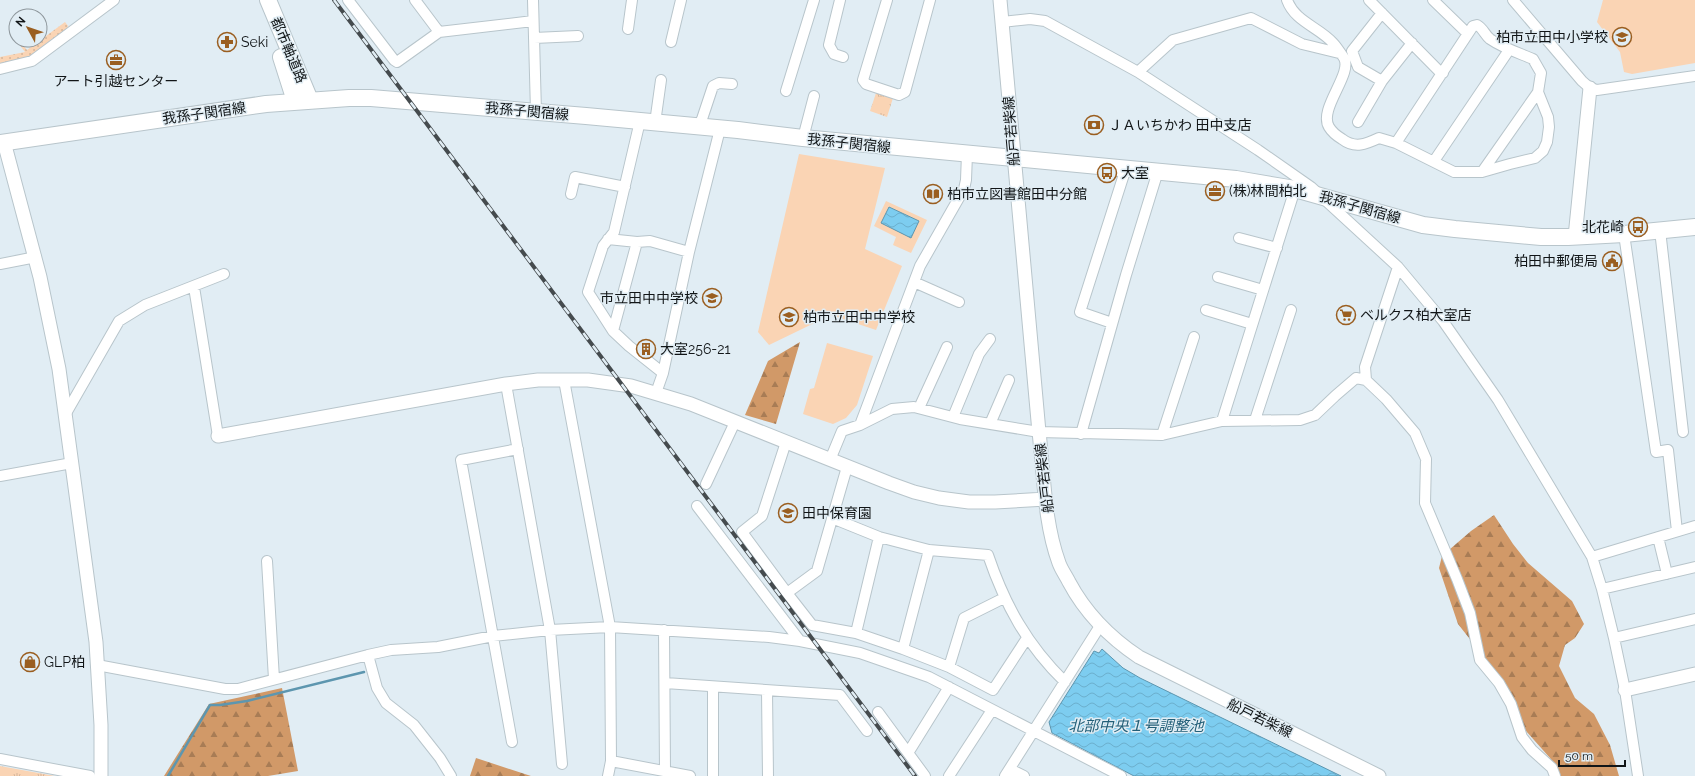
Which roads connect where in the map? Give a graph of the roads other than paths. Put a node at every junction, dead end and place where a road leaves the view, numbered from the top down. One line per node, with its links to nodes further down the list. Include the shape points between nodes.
1 (114, 0): 31 (street, via 32,62)
2 (257, 0): 42 (main road, 都市軸道路)
3 (268, 0): 42 (main road, 都市軸道路)
4 (348, 0): 22 (street, via 397,62)
5 (415, 0): 22 (street)
6 (533, 0): 19 (street)
7 (632, 0): 21 (street)
8 (681, 0): 26 (street)
9 (814, 0): 39 (street)
10 (840, 0): 30 (street, via 829,45 834,54)
11 (887, 0): 12 (street, via 863,80 866,84 899,95 905,92)
12 (930, 0)
13 (1000, 0): 20 (street, 船戸若柴線)
14 (1287, 0): 29 (street, via 1291,9 1333,43)
15 (1369, 0): 18 (street)
16 (1433, 0): 23 (street)
17 (1513, 0): 38 (street)
18 (1382, 13): 27 (street); 36 (street, via 1352,51 1358,67)
19 (533, 21): 22 (street); 25 (street)
20 (1002, 22): 32 (street, via 1030,19 1045,21); 52 (street, 船戸若柴線)
21 (628, 29)
22 (439, 32)
23 (1467, 33): 28 (street, via 1477,25 1490,38); 33 (street)
24 (578, 36): 25 (street)
25 (534, 38): 43 (street)
26 (671, 42)
27 (1412, 43): 33 (street); 36 (street)
28 (1509, 50): 40 (street, via 1533,59 1541,73); 53 (street)
29 (1339, 53): 32 (street, via 1302,44 1251,18 1173,40); 50 (street, via 1345,62 1343,74 1328,107 1329,127 1346,143 1354,145 1368,144 1379,138)
30 (843, 57)
31 (0, 69)
32 (1138, 72): 60 (street, via 1258,150)
33 (1443, 73): 50 (street)
34 (1695, 76): 38 (street, via 1597,90)
35 (661, 80): 44 (street)
36 (1382, 81): 45 (street)
37 (732, 84): 46 (street, via 719,83 713,86)
38 (1590, 88): 64 (street)
39 (786, 91)
40 (1538, 92): 56 (street); 56 (street, via 1548,117 1549,127 1543,151 1535,158)
41 (814, 96): 48 (street)
42 (302, 101): 43 (main road, 我孫子関宿線, via 371,98); 49 (main road, 我孫子関宿線)
43 (536, 112): 44 (main road, 我孫子関宿線)
44 (648, 122): 46 (main road, 我孫子関宿線); 57 (street)
45 (1358, 122)
46 (698, 126): 47 (main road, 我孫子関宿線)
47 (720, 129): 48 (main road, 我孫子関宿線); 69 (street)
48 (803, 138): 51 (main road, 我孫子関宿線)
49 (2, 142): 70 (street)
50 (1396, 143): 53 (street)
51 (967, 154): 52 (main road, 我孫子関宿線); 75 (street, via 964,189 920,266)
52 (1014, 158): 54 (main road, 我孫子関宿線); 101 (street, 船戸若柴線)
53 (1434, 161): 56 (street, via 1454,172)
54 (1126, 168): 55 (main road, 我孫子関宿線); 81 (street, via 1080,312)
55 (1158, 171): 58 (main road, 我孫子関宿線, via 1236,179); 81 (street)
56 (1482, 172)
57 (625, 187): 59 (street, via 575,177); 66 (street, via 614,232)
58 (1295, 189): 60 (main road, 我孫子関宿線); 68 (street)
59 (571, 194)
60 (1320, 195): 64 (main road, 我孫子関宿線, via 1423,225 1541,237); 72 (street)
61 (1695, 227): 62 (main road, 我孫子関宿線)
62 (1660, 230): 63 (main road, 我孫子関宿線); 102 (street)
63 (1624, 234): 64 (main road, 我孫子関宿線); 117 (street, via 1656,452 1668,450)
64 (1576, 237)
65 (1239, 238): 68 (street)
66 (608, 239): 67 (street); 83 (street, via 603,246 588,292)
67 (637, 242): 69 (street, via 650,241); 83 (street)
68 (1277, 248): 77 (street)
69 (689, 252): 87 (street)
70 (36, 257): 71 (street); 94 (street, via 55,348)
71 (0, 264)
72 (1398, 267): 90 (street, via 1365,367); 121 (street, via 1443,321 1476,368)
73 (224, 274): 76 (street)
74 (1218, 277): 77 (street)
75 (914, 282): 78 (street); 100 (street)
76 (194, 287): 94 (street, via 144,305 120,320); 105 (street)
77 (1263, 290): 82 (street)
78 (959, 302)
79 (1206, 310): 82 (street)
80 (1291, 310): 96 (street)
81 (1112, 323): 103 (street)
82 (1252, 324): 97 (street)
83 (613, 331): 87 (street)
84 (1194, 337): 104 (street)
85 (990, 339): 95 (street, via 978,354)
86 (946, 347): 93 (street)
87 (663, 373): 92 (street)
88 (564, 380): 91 (street); 92 (street, via 612,383); 130 (street)
89 (1009, 380): 99 (street)
90 (1366, 380): 96 (street, via 1356,378 1315,415 1300,420); 173 (street, via 1415,433 1426,459 1425,503 1470,613 1480,660 1512,704 1522,737 1552,768)
91 (506, 384): 105 (street); 107 (street)
92 (656, 393): 98 (street)
93 (919, 408): 95 (street); 100 (street, via 892,409)
94 (65, 415): 109 (street)
95 (953, 417): 99 (street)
96 (1255, 420): 97 (street)
97 (1222, 421): 104 (street)
98 (735, 422): 106 (street); 112 (street)
99 (990, 424): 101 (street)
100 (860, 425): 108 (street, via 842,431)
101 (1039, 432): 103 (street); 113 (street, 船戸若柴線)
102 (1683, 432)
103 (1080, 434): 104 (street)
104 (1162, 435)
105 (218, 436)
106 (786, 442): 108 (street); 126 (street, via 762,516 742,532)
107 (518, 448): 131 (street); 134 (street, via 461,460)
108 (830, 460): 110 (street)
109 (72, 463): 111 (street); 140 (street)
110 (847, 467): 113 (street, via 939,498 969,502); 115 (street)
111 (0, 476)
112 (706, 484)
113 (1046, 499): 129 (street, 船戸若柴線, via 1059,563 1075,593)
114 (697, 506): 137 (street)
115 (832, 518): 118 (street); 126 (street, via 817,571)
116 (1695, 526): 117 (street)
117 (1677, 531): 119 (street)
118 (880, 537): 120 (street); 133 (street)
119 (1658, 537): 121 (street); 124 (street)
120 (929, 550): 127 (street, via 988,555); 138 (street)
121 (1592, 557): 125 (street)
122 (267, 561): 143 (street)
123 (1695, 567): 124 (street)
124 (1667, 574): 125 (street)
125 (1602, 590): 136 (street)
126 (787, 593): 133 (street, via 812,625)
127 (1004, 598): 135 (street); 141 (street, via 964,618)
128 (1695, 619): 136 (street)
129 (1100, 626): 144 (street); 172 (street, 船戸若柴線, via 1139,658)
130 (610, 627): 131 (street); 132 (street); 157 (street)
131 (550, 630): 134 (street); 158 (street)
132 (664, 630): 137 (street); 145 (street)
133 (856, 634): 138 (street)
134 (493, 636): 139 (street, via 438,647 391,650); 154 (street)
135 (1027, 638): 141 (street, via 994,690); 144 (street)
136 (1614, 638): 148 (street)
137 (800, 641): 146 (street, via 860,653 909,669)
138 (903, 649): 141 (street)
139 (368, 655): 143 (street); 163 (street, via 376,688 386,703 414,725)
140 (97, 665): 143 (street, via 225,689 238,689); 162 (street)
141 (949, 668)
142 (1695, 674): 148 (street)
143 (274, 679)
144 (1064, 682): 153 (street)
145 (665, 683): 147 (street); 159 (street)
146 (949, 686): 150 (street); 155 (street)
147 (713, 687): 149 (street); 166 (street)
148 (1625, 690): 174 (street)
149 (767, 691): 152 (street, via 840,695); 167 (street)
150 (992, 710): 153 (street); 169 (street)
151 (878, 712): 155 (street)
152 (868, 731)
153 (1034, 731): 160 (street); 171 (street)
154 (512, 742)
155 (908, 753): 168 (street)
156 (0, 759): 161 (street)
157 (611, 761): 159 (street); 164 (street)
158 (562, 764)
159 (665, 771): 165 (street)
160 (1007, 772): 170 (street)
161 (90, 776)
162 (101, 776)
163 (452, 776)
164 (608, 776)
165 (690, 776)
166 (713, 776)
167 (768, 776)
168 (925, 776)
169 (950, 776)
170 (1024, 776)
171 (1121, 776)
172 (1378, 776)
173 (1555, 776)
174 (1638, 776)

